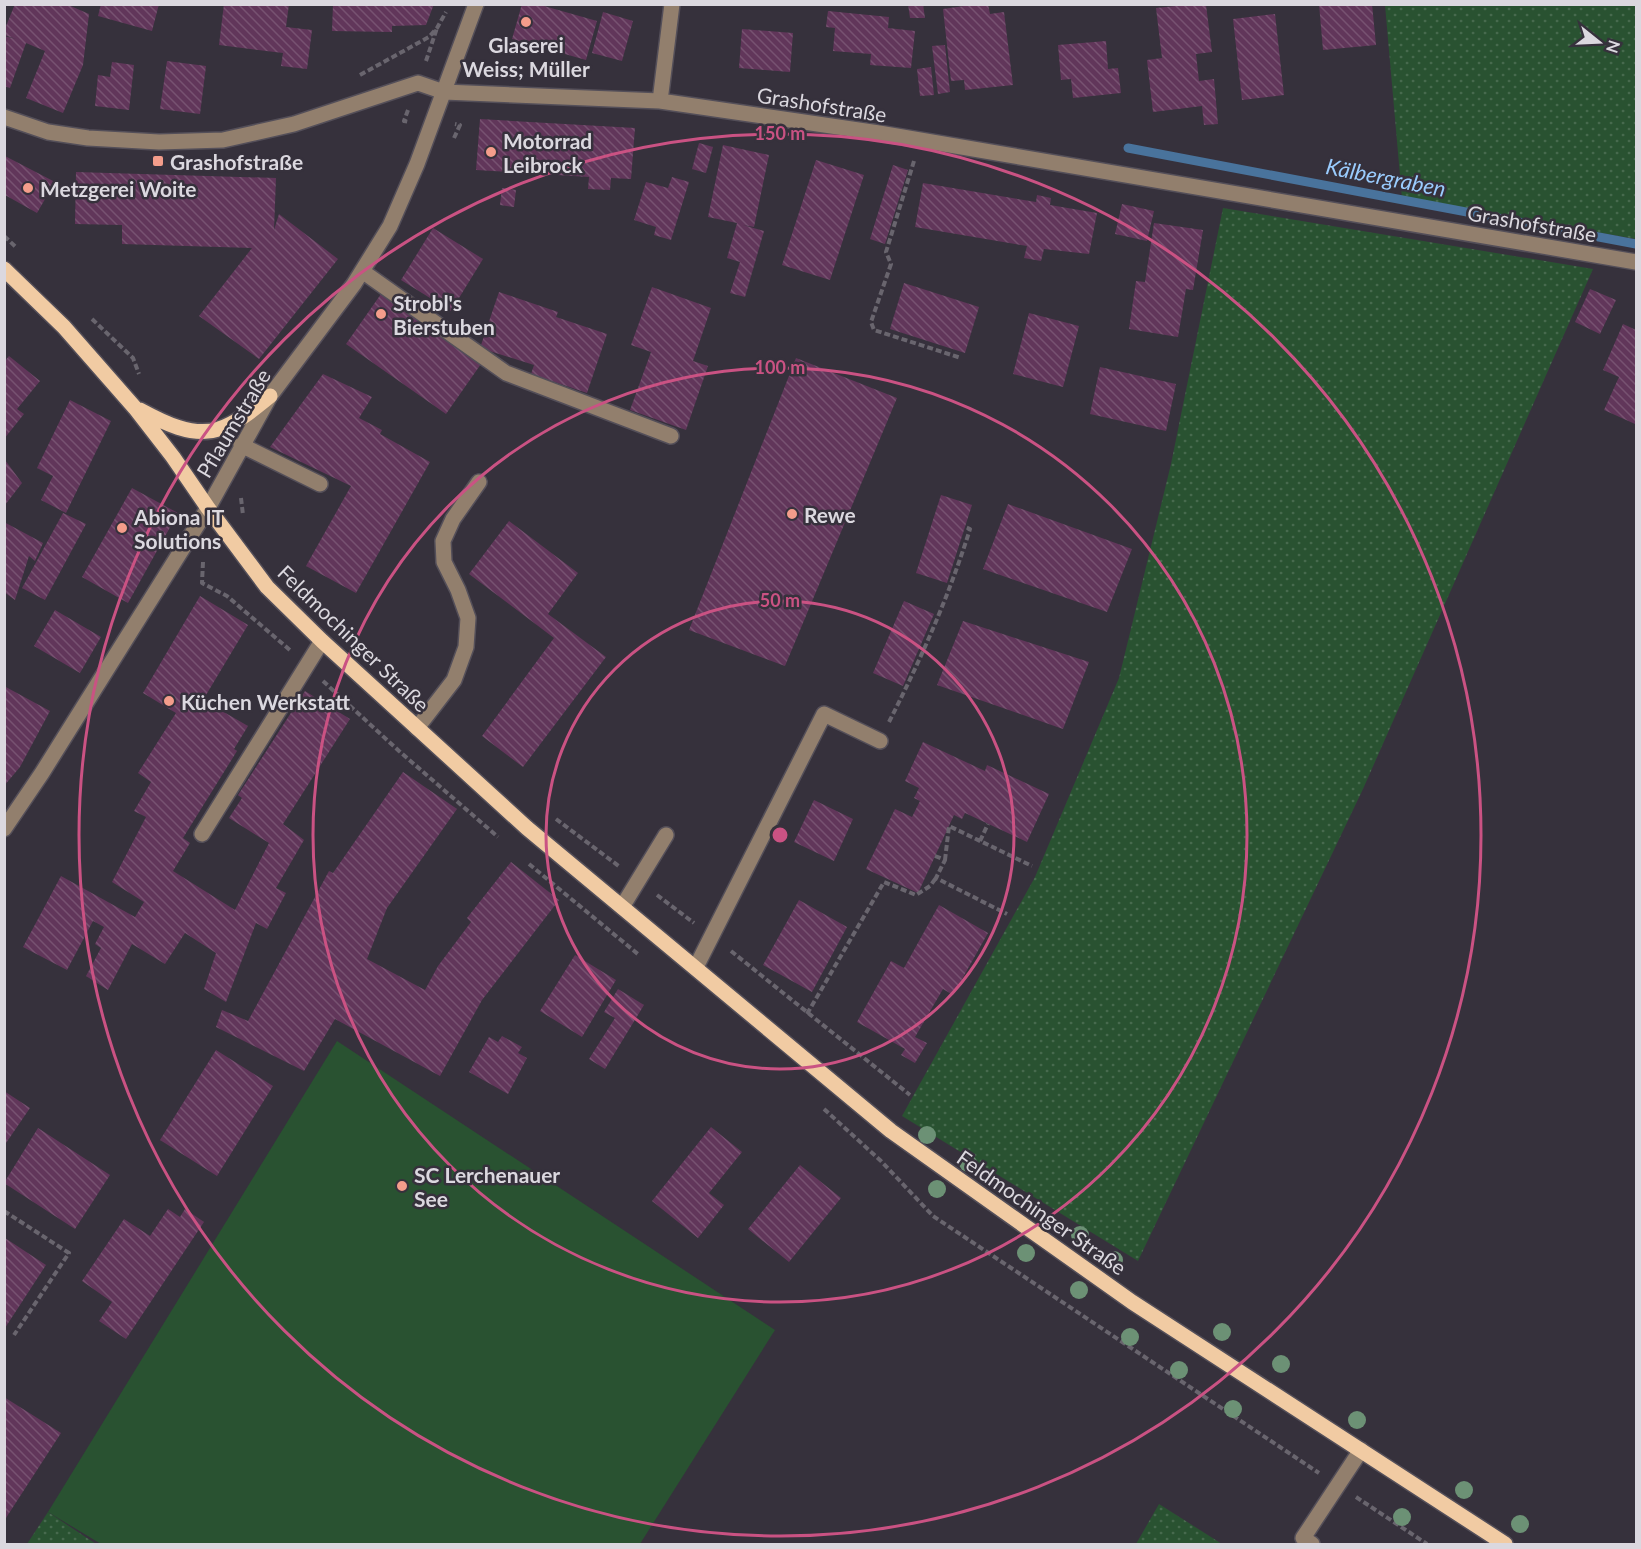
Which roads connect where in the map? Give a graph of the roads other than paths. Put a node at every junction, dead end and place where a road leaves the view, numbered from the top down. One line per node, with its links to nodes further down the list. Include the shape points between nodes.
1 (476, 4): 3 (street, Pflaumstraße)
2 (672, 4): 4 (street)
3 (444, 92): 4 (street, Grashofstraße); 5 (street, Grashofstraße, via 418,83 294,124 223,140 88,138 48,132); 8 (street, Pflaumstraße, via 390,226)
4 (660, 101): 6 (street, Grashofstraße, via 920,140)
5 (4, 117)
6 (1636, 262)
7 (4, 269): 10 (main road, Feldmochinger Straße, via 64,327)
8 (362, 271): 9 (street, Pflaumstraße); 11 (street, via 506,373)
9 (270, 396): 10 (main road, via 244,416 206,431 187,430); 12 (street, Pflaumstraße)
10 (135, 408): 15 (main road, Feldmochinger Straße)
11 (671, 436)
12 (241, 445): 14 (street); 15 (street, Pflaumstraße)
13 (478, 482): 17 (street, via 453,519 444,541 444,562 468,618 466,646 454,680)
14 (320, 484)
15 (208, 507): 16 (main road, Feldmochinger Straße, via 267,587); 19 (street, Pflaumstraße)
16 (322, 641): 17 (main road, Feldmochinger Straße); 20 (street)
17 (417, 728): 22 (main road, Feldmochinger Straße)
18 (880, 741): 23 (street, via 824,714)
19 (4, 829)
20 (202, 834)
21 (666, 835): 22 (street)
22 (622, 907): 23 (main road, Feldmochinger Straße)
23 (696, 967): 24 (main road, Feldmochinger Straße, via 891,1131 1132,1302)
24 (1360, 1450): 25 (street, via 1303,1538); 26 (main road, Feldmochinger Straße)
25 (1312, 1545)
26 (1505, 1545)

